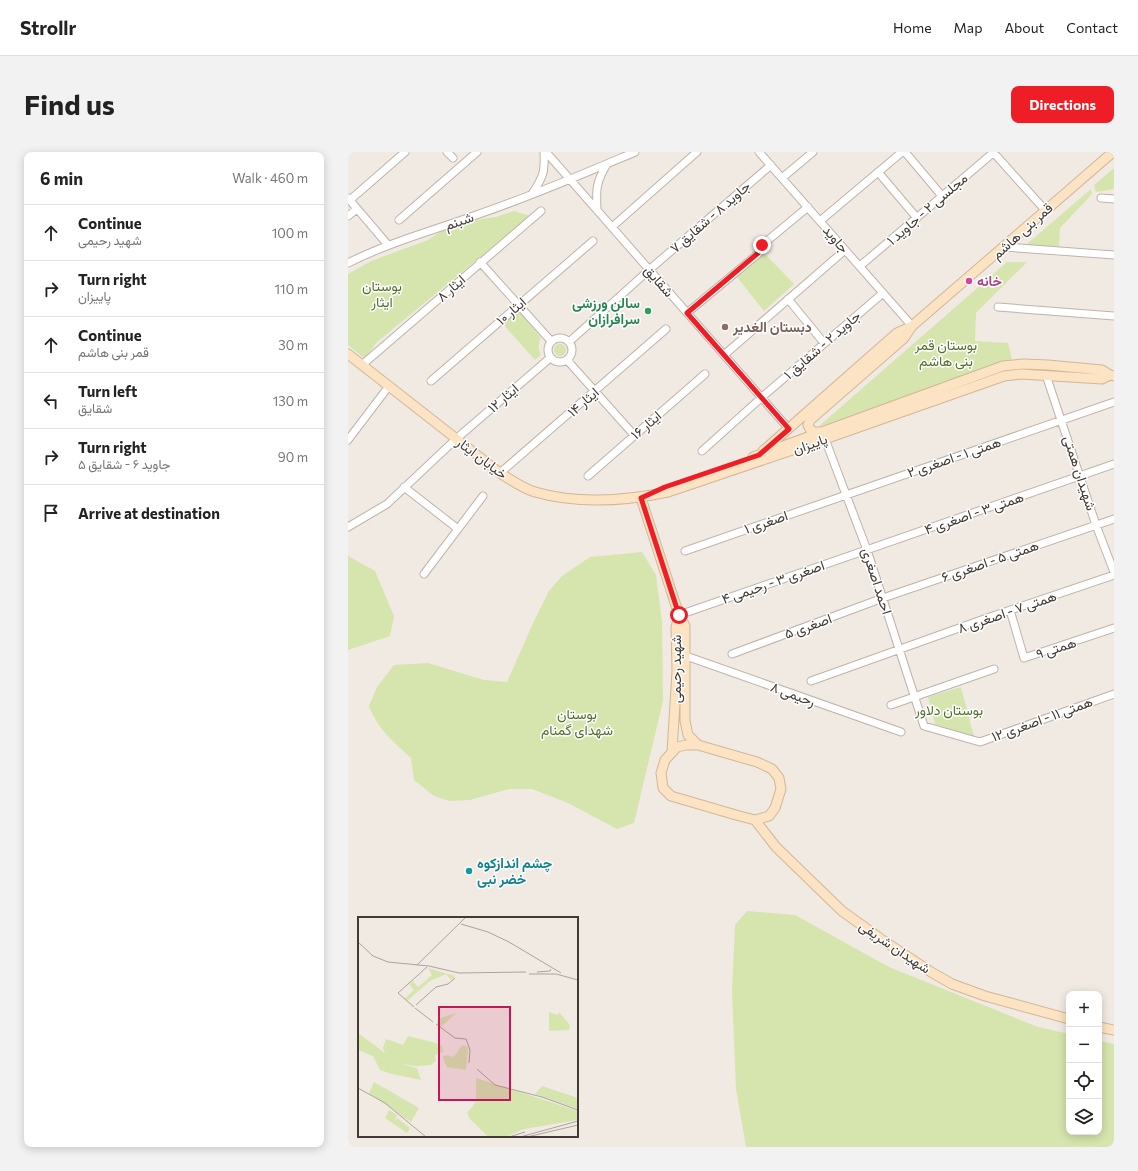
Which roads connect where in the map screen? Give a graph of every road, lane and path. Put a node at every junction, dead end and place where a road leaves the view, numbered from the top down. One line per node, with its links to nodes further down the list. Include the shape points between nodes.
1 (405, 152): 21 (street)
2 (448, 152): 12 (street)
3 (477, 152): 30 (street)
4 (545, 152): 17 (street, شقایق); 18 (street, via 542,178)
5 (635, 152): 13 (street, شبنم)
6 (697, 152): 32 (street)
7 (759, 152): 14 (street, جاوید)
8 (813, 152): 16 (street)
9 (903, 152): 15 (street); 19 (street)
10 (994, 152): 19 (street, مجلسی ۲ - جاوید ۱); 26 (street)
11 (1113, 152): 26 (street, قمر بنی هاشم)
12 (453, 158)
13 (607, 164): 17 (street, شبنم); 25 (street, via 599,177 596,191)
14 (771, 165): 16 (street, جاوید); 41 (street, جاوید ۸ - شقایق ۷)
15 (878, 172): 29 (street); 31 (street)
16 (782, 178): 23 (street, جاوید)
17 (570, 180): 18 (street, شبنم); 25 (street, شقایق)
18 (532, 194): 34 (street, شبنم)
19 (942, 196): 29 (street, مجلسی ۲ - جاوید ۱)
20 (1101, 198): 22 (street)
21 (349, 199): 24 (street)
22 (1114, 199)
23 (808, 207): 31 (street, جاوید); 46 (street)
24 (357, 209): 28 (street); 34 (street)
25 (597, 210): 32 (street, شقایق)
26 (1045, 210): 35 (street, قمر بنی هاشم)
27 (541, 211): 38 (street, ایثار ۸)
28 (348, 216)
29 (917, 218): 40 (street, مجلسی ۲ - جاوید ۱)
30 (399, 220)
31 (820, 220): 36 (street, جاوید)
32 (612, 227): 41 (street, شقایق)
33 (593, 242): 44 (street, ایثار ۱۰)
34 (388, 245): 39 (street, شبنم)
35 (1004, 247): 37 (street); 48 (street, قمر بنی هاشم)
36 (845, 250): 40 (street, جاوید); 43 (street)
37 (1114, 256)
38 (480, 262): 44 (street); 57 (street, ایثار ۸)
39 (348, 263)
40 (860, 266): 42 (street, جاوید)
41 (649, 270): 46 (street, شقایق); 51 (street, جاوید ۸ - شقایق ۷)
42 (883, 293): 48 (street, جاوید); 52 (street, جاوید ۲ - شقایق ۱)
43 (788, 299): 52 (street); 54 (street)
44 (518, 305): 50 (street); 62 (street, ایثار ۱۰)
45 (998, 307): 47 (street)
46 (687, 313): 54 (street, شقایق)
47 (1114, 316)
48 (912, 326): 68 (street, قمر بنی هاشم, via 897,333); 70 (street, قمر بنی هاشم, via 904,338 810,420 810,429)
49 (666, 329): 64 (street, ایثار ۱۴)
50 (551, 341): 51 (street, via 562,338); 55 (street, via 547,351)
51 (568, 342): 56 (street, via 572,351)
52 (824, 343): 65 (street, جاوید ۲ - شقایق ۱)
53 (348, 354): 57 (street, خیابان ایثار)
54 (724, 355): 65 (street, شقایق)
55 (550, 358): 56 (street, via 556,362); 71 (street, ایثار ۱۲)
56 (568, 360): 64 (street)
57 (362, 365): 63 (street, خیابان ایثار)
58 (1048, 365): 60 (street); 61 (street, پاییزان, via 1102,370); 70 (street, پاییزان, via 1003,366)
59 (705, 374): 69 (street, ایثار ۱۶)
60 (1046, 375): 61 (street, پاییزان, via 1102,379); 67 (street, شهیدان همتی); 70 (street, پاییزان, via 1004,376)
61 (1112, 375)
62 (431, 381)
63 (389, 386): 71 (street, خیابان ایثار); 72 (street)
64 (596, 391): 69 (street); 76 (street, ایثار ۱۴)
65 (761, 398): 68 (street, شقایق); 73 (street, جاوید ۲ - شقایق ۱)
66 (1114, 402): 67 (street, همتی ۱ - اصغری ۲)
67 (1062, 421): 78 (street, شهیدان همتی); 80 (street, همتی ۱ - اصغری ۲)
68 (789, 429): 74 (street, قمر بنی هاشم)
69 (634, 435): 77 (street, ایثار ۱۶)
70 (824, 436): 74 (street, پاییزان); 80 (street, احمد اصغری); 82 (street, پاییزان, via 668,492)
71 (456, 439): 76 (street, خیابان ایثار); 79 (street, ایثار ۱۲)
72 (348, 440)
73 (702, 451)
74 (759, 455): 82 (street, پاییزان, via 665,487)
75 (1114, 464): 78 (street, همتی ۳ - اصغری ۴)
76 (500, 473): 82 (street, خیابان ایثار, via 517,485 534,492 588,500)
77 (588, 476)
78 (1081, 476): 84 (street, شهیدان همتی); 88 (street, همتی ۳ - اصغری ۴)
79 (404, 487): 85 (street, ایثار ۱۲, via 387,504); 86 (street)
80 (846, 494): 87 (street, اصغری ۱); 88 (street, احمد اصغری)
81 (483, 496): 86 (street)
82 (641, 498): 94 (street, شهید رحیمی)
83 (1114, 519): 84 (street, همتی ۵ - اصغری ۶)
84 (1096, 525): 89 (street, شهیدان همتی); 92 (street, همتی ۵ - اصغری ۶)
85 (348, 527)
86 (458, 529): 90 (street)
87 (685, 550)
88 (867, 550): 92 (street, احمد اصغری); 94 (street, اصغری ۳ - رحیمی ۴)
89 (1114, 572)
90 (424, 574)
91 (1114, 575): 93 (street, همتی ۷ - اصغری ۸)
92 (883, 598): 96 (street, احمد اصغری); 97 (street, اصغری ۵)
93 (1010, 610): 95 (street, همتی ۹, via 1024,658); 96 (street, همتی ۷ - اصغری ۸)
94 (679, 615): 98 (street, via 685,626); 107 (street, شهید رحیمی, via 676,627 677,671)
95 (1114, 628)
96 (900, 649): 100 (street, همتی ۷ - اصغری ۸); 102 (street, احمد اصغری)
97 (732, 654)
98 (686, 656): 105 (street, رحیمی ۸); 106 (street, via 685,721 688,735)
99 (994, 669): 102 (street)
100 (811, 681)
101 (1114, 694): 104 (street, همتی ۱۱ - اصغری ۱۲, via 980,742)
102 (915, 697): 103 (street); 104 (street, احمد اصغری)
103 (892, 705)
104 (924, 726)
105 (901, 732)
106 (698, 745): 107 (street, via 677,747); 108 (street, via 757,762 772,769 779,778 781,789 775,808 769,816)
107 (672, 752): 108 (street, via 665,760 661,773 664,788 670,796)
108 (755, 820): 109 (street, شهیدان شریفی, via 776,847 842,910 926,968 952,984 985,996)
109 (1066, 1018)
110 (1102, 1028): 111 (street)
111 (1114, 1030)

